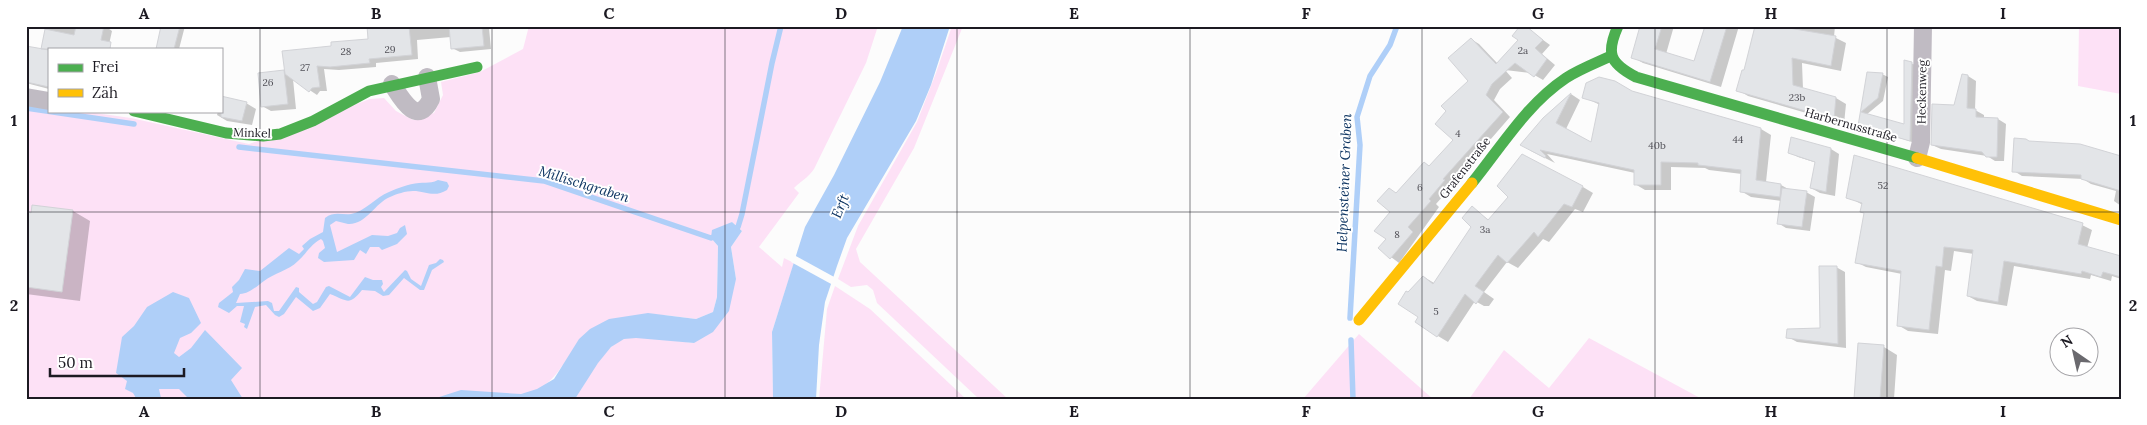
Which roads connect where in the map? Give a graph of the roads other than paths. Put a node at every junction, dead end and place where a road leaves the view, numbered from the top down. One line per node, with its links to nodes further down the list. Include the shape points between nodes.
1 (1618, 26): 3 (street, via 1610,44)
2 (1923, 26): 10 (street, Heckenweg)
3 (1611, 56): 10 (street, Harbernusstraße, via 1618,66 1636,77); 12 (street, Grafenstraße, via 1571,74 1530,108)
4 (477, 67): 5 (street, Minkel)
5 (428, 77): 6 (street, Minkel); 6 (street, via 431,99 418,111 404,104)
6 (392, 84): 9 (street, Minkel, via 369,91 296,128 263,136 225,132)
7 (26, 98): 8 (street)
8 (48, 101)
9 (138, 112)
10 (1917, 158): 11 (street, Harbernusstraße)
11 (2121, 220)
12 (1359, 320)

